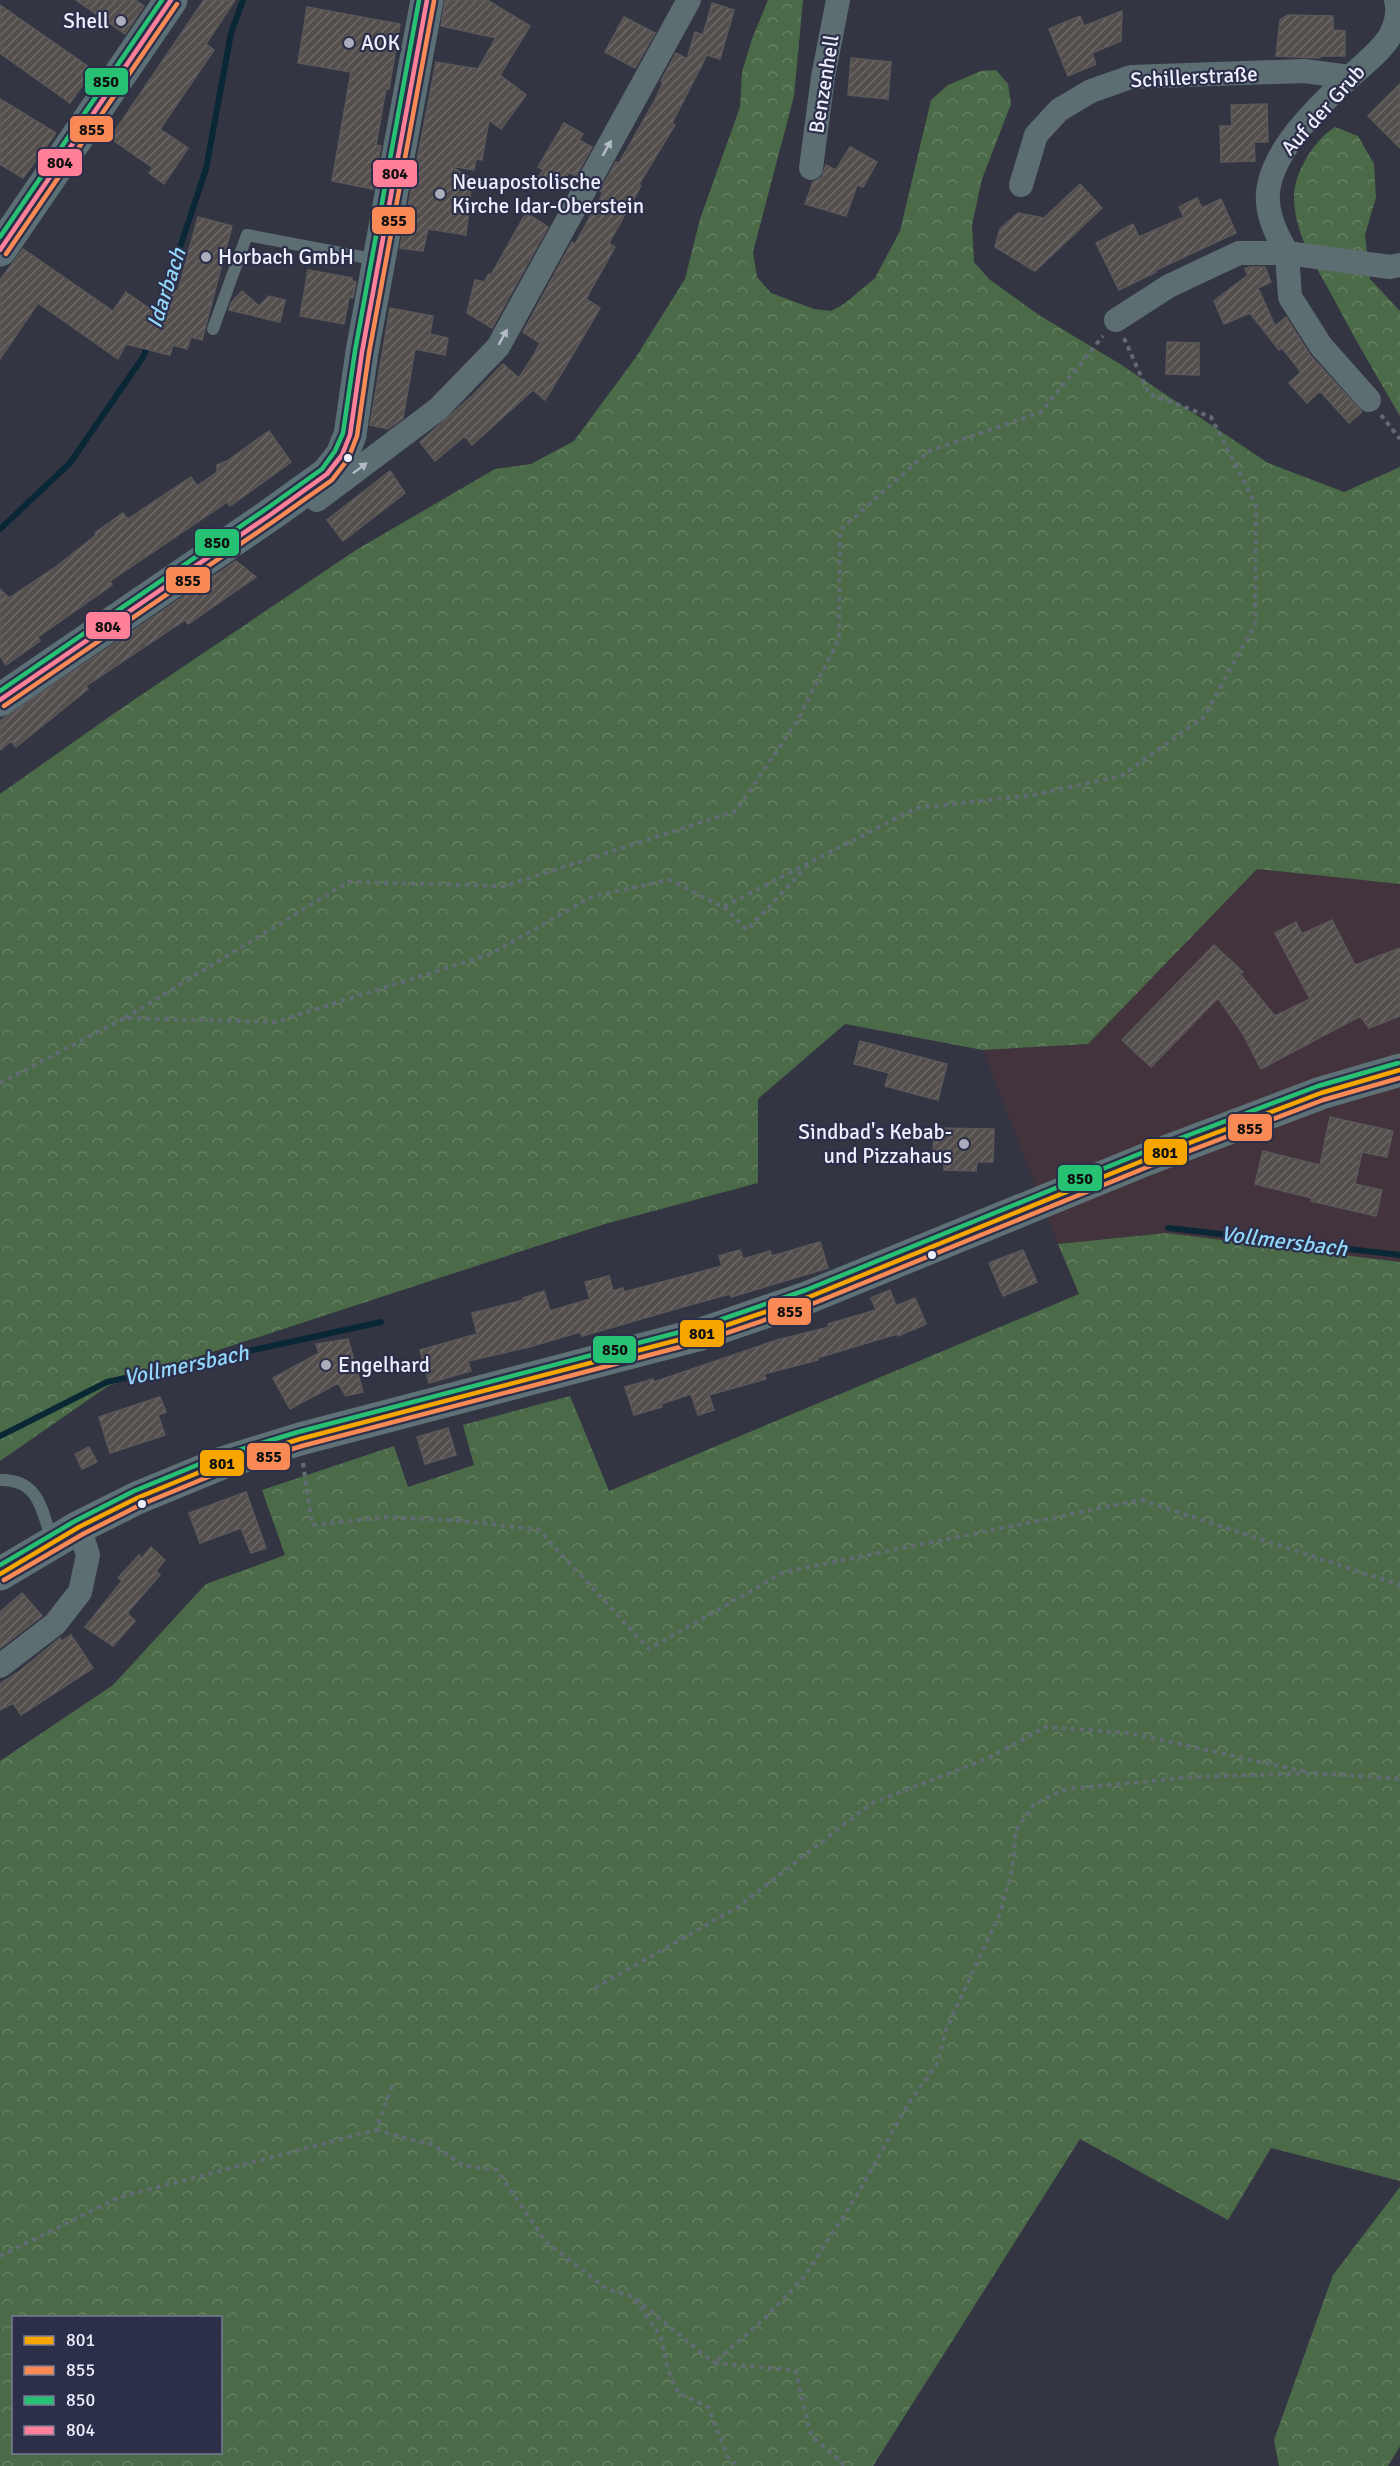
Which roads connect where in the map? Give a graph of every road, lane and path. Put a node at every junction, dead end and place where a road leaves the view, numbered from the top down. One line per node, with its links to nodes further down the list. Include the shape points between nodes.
1 (171, 0): 9 (main road)
2 (427, 0): 11 (main road)
3 (689, 0): 17 (street, one-way to 3, via 284,525 438,409 498,347)
4 (838, 0): 7 (street, Benzenhell)
5 (1396, 0): 6 (street, Auf der Grub, via 1396,22 1391,34)
6 (1350, 77): 8 (street, Schillerstraße, via 1304,71 1131,77 1091,91 1059,110 1036,135); 10 (street, Auf der Grub, via 1293,138 1270,178 1268,201 1275,230)
7 (811, 168)
8 (1021, 185)
9 (0, 250)
10 (1287, 253): 12 (street); 13 (street, via 1239,253 1169,286); 15 (street, via 1290,297 1320,346)
11 (379, 260): 14 (lane, via 247,235); 17 (main road, via 350,435 342,455 327,474)
12 (1400, 266)
13 (1116, 320): 19 (path, via 1149,394 1211,417 1256,505 1255,624 1204,717 1120,776 1033,795 916,808); 21 (path, via 1041,412 929,451 840,530 839,639 797,721 736,811 506,886 348,882)
14 (213, 329)
15 (1369, 400): 16 (path)
16 (1400, 439)
17 (238, 537): 18 (main road)
18 (0, 700)
19 (811, 862): 20 (path); 20 (path, via 747,930)
20 (723, 907): 21 (path, via 669,880 593,896 491,954 275,1022)
21 (124, 1018): 23 (path)
22 (1400, 1070): 24 (main road, via 1321,1093 1168,1150 809,1297 712,1330)
23 (0, 1083)
24 (300, 1439): 26 (main road, via 222,1463 137,1497); 28 (path, via 312,1525 389,1517 539,1530 649,1649 784,1572 1141,1500)
25 (0, 1480): 26 (lane, via 27,1485)
26 (66, 1534): 27 (main road); 29 (street, via 88,1555 80,1592 55,1624)
27 (0, 1574)
28 (1400, 1585)
29 (0, 1666)
30 (1314, 1773): 31 (path); 32 (path, via 1129,1733 1045,1727 989,1758 872,1803 738,1907); 37 (path, via 1194,1777 1066,1789 1035,1803 1016,1830 1012,1870 1001,1911 945,2032 938,2062 908,2104 805,2276)
31 (1400, 1779)
32 (595, 1988)
33 (393, 2084): 34 (path)
34 (376, 2130): 35 (path, via 120,2197); 36 (path, via 433,2145 463,2164 497,2170 545,2241 607,2289)
35 (0, 2256)
36 (632, 2296): 37 (path); 38 (path, via 661,2337 678,2393 708,2407 728,2457)
37 (714, 2363): 39 (path, via 795,2370 811,2436)
38 (738, 2466)
39 (843, 2466)

